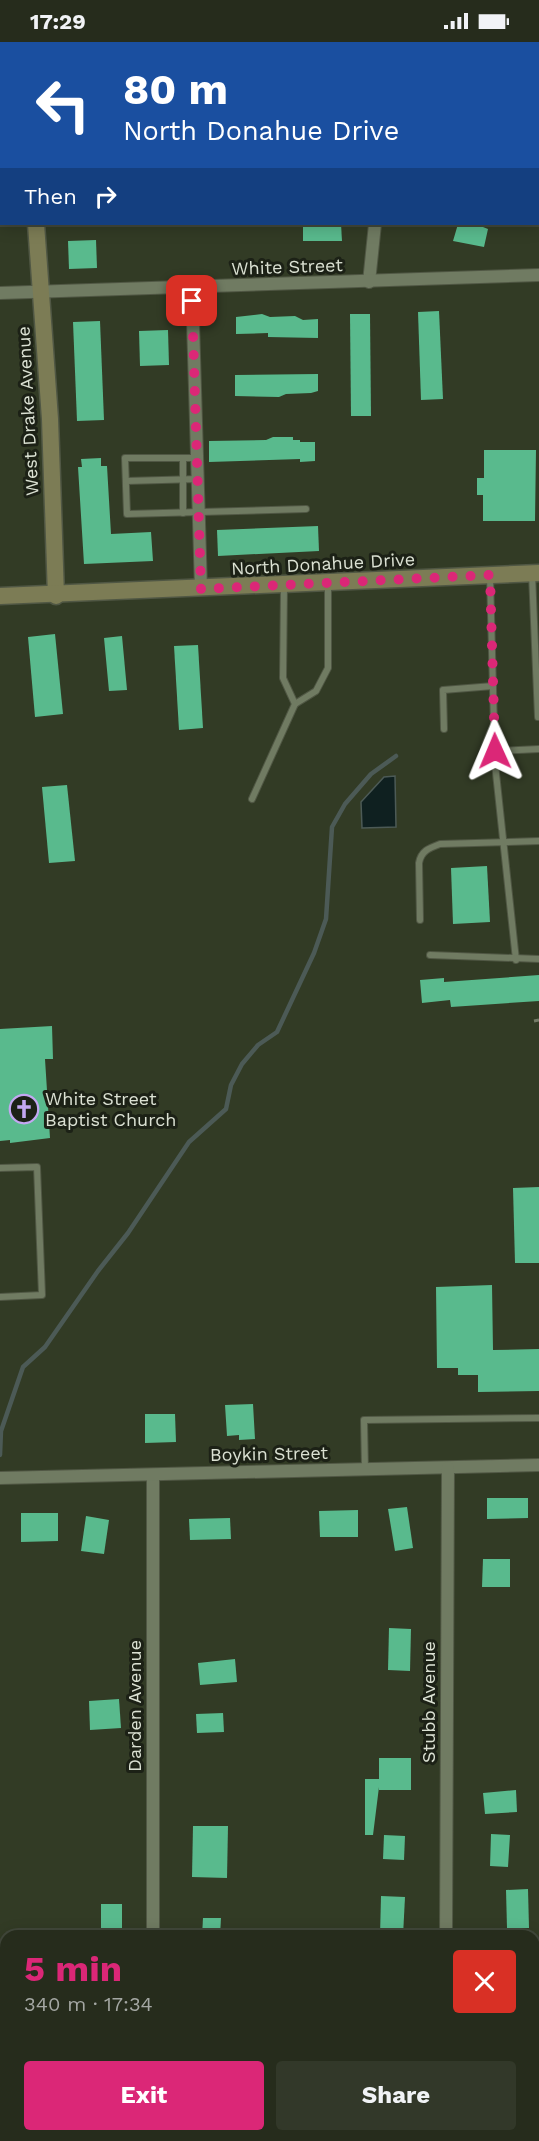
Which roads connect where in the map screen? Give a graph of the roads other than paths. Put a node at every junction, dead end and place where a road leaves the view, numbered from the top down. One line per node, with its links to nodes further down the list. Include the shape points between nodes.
1 (36, 225): 6 (street, West Drake Avenue)
2 (375, 225): 4 (street)
3 (539, 275): 4 (street, White Street)
4 (369, 282): 5 (street, White Street)
5 (192, 289): 6 (street, White Street); 9 (street)
6 (40, 292): 7 (street, White Street); 22 (street, West Drake Avenue, via 50,418)
7 (0, 293)
8 (183, 458): 9 (lane); 11 (lane); 12 (lane, via 125,458)
9 (198, 458): 10 (street)
10 (198, 479): 11 (lane); 14 (street)
11 (183, 480): 12 (lane); 15 (lane)
12 (126, 481): 15 (lane, via 127,514)
13 (306, 509): 14 (lane)
14 (199, 512): 15 (lane); 20 (street)
15 (183, 513)
16 (536, 574): 17 (street, North Donahue Drive); 25 (lane)
17 (490, 575): 18 (street, North Donahue Drive); 23 (lane)
18 (328, 583): 19 (street, North Donahue Drive); 24 (lane, via 328,668 316,691)
19 (284, 585): 20 (street, North Donahue Drive); 24 (lane, via 283,678)
20 (201, 589): 22 (street, North Donahue Drive)
21 (0, 596): 22 (street, North Donahue Drive)
22 (56, 596)
23 (493, 686): 26 (lane, via 443,690); 28 (lane)
24 (295, 704): 29 (lane)
25 (538, 717)
26 (444, 729)
27 (539, 749): 28 (lane)
28 (495, 751): 31 (lane)
29 (252, 799)
30 (539, 841): 31 (lane)
31 (504, 843): 32 (lane, via 440,844 428,848 419,863); 35 (lane)
32 (420, 920)
33 (430, 955): 35 (lane)
34 (539, 959): 35 (lane)
35 (516, 960)
36 (0, 1168): 37 (lane, via 37,1167 42,1295)
37 (0, 1297)
38 (539, 1418): 41 (lane, via 364,1420)
39 (539, 1465): 40 (street, Boykin Street)
40 (448, 1468): 41 (street, Boykin Street); 45 (street, Stubb Avenue)
41 (365, 1470): 42 (street, Boykin Street)
42 (153, 1475): 43 (street, Boykin Street); 44 (street, Darden Avenue)
43 (0, 1478)
44 (153, 1930)
45 (446, 1930)

